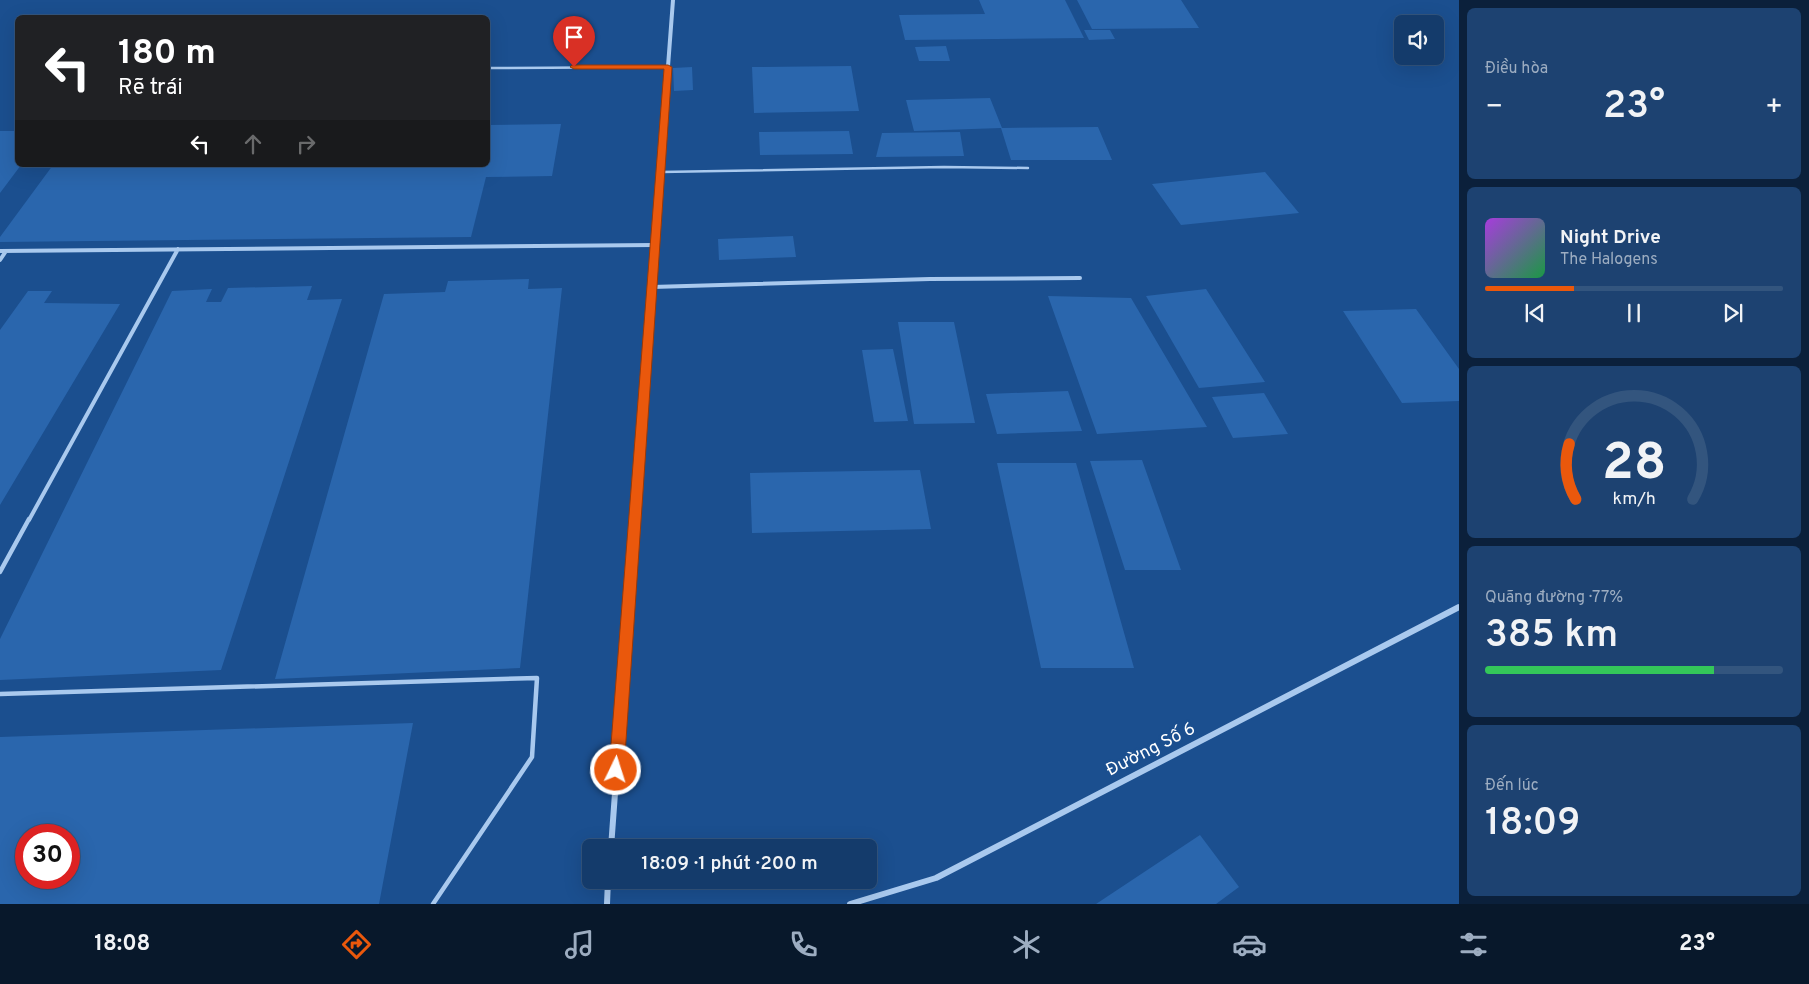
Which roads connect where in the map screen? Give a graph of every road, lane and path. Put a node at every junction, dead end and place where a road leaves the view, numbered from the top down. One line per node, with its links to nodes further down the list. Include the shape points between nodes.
1 (673, 0): 2 (street)
2 (668, 67): 3 (lane); 5 (street)
3 (490, 68)
4 (1028, 168): 5 (lane)
5 (661, 172): 6 (street)
6 (655, 245): 7 (lane); 12 (street)
7 (178, 249): 9 (lane); 13 (lane)
8 (0, 251): 9 (lane)
9 (6, 251): 10 (lane)
10 (0, 260)
11 (1080, 278): 12 (lane)
12 (652, 287): 16 (street)
13 (0, 572)
14 (1459, 607): 20 (street, Đường Số 6, via 936,878)
15 (0, 694): 18 (lane, via 537,678 532,757)
16 (612, 839)
17 (608, 889): 19 (street)
18 (433, 904)
19 (607, 904)
20 (850, 904)

